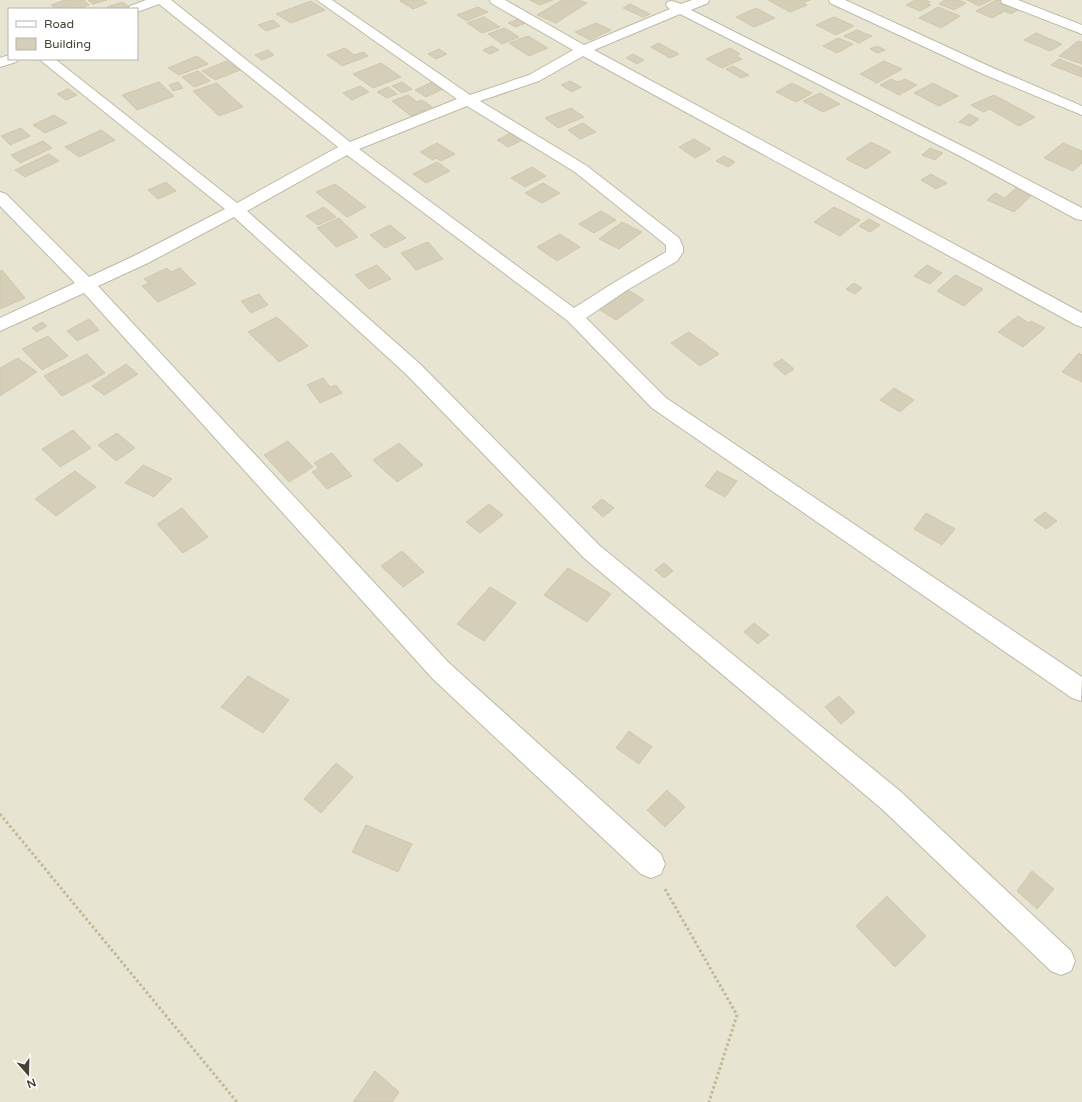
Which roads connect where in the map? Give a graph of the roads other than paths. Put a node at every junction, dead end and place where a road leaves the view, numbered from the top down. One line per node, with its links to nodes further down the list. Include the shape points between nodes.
1 (157, 0): 9 (street)
2 (163, 0): 16 (street)
3 (323, 0): 14 (street)
4 (496, 0): 12 (street)
5 (664, 0): 10 (street)
6 (703, 0): 10 (street)
7 (835, 0): 15 (street, via 988,71)
8 (1007, 0): 11 (street)
9 (137, 8)
10 (681, 10): 12 (street); 19 (street)
11 (1082, 30)
12 (583, 50): 14 (street, via 534,78); 22 (street)
13 (47, 60): 18 (street)
14 (468, 100): 16 (street); 21 (street, via 581,169 673,242 676,248 671,257)
15 (1082, 111)
16 (348, 148): 18 (street); 21 (street)
17 (0, 196): 20 (street)
18 (236, 210): 20 (street); 26 (street, via 414,369 592,552 891,800)
19 (1082, 215)
20 (86, 285): 23 (street); 25 (street, via 441,671)
21 (574, 317): 24 (street, via 659,403)
22 (1082, 321)
23 (0, 325)
24 (1081, 690)
25 (651, 864)
26 (1061, 961)

